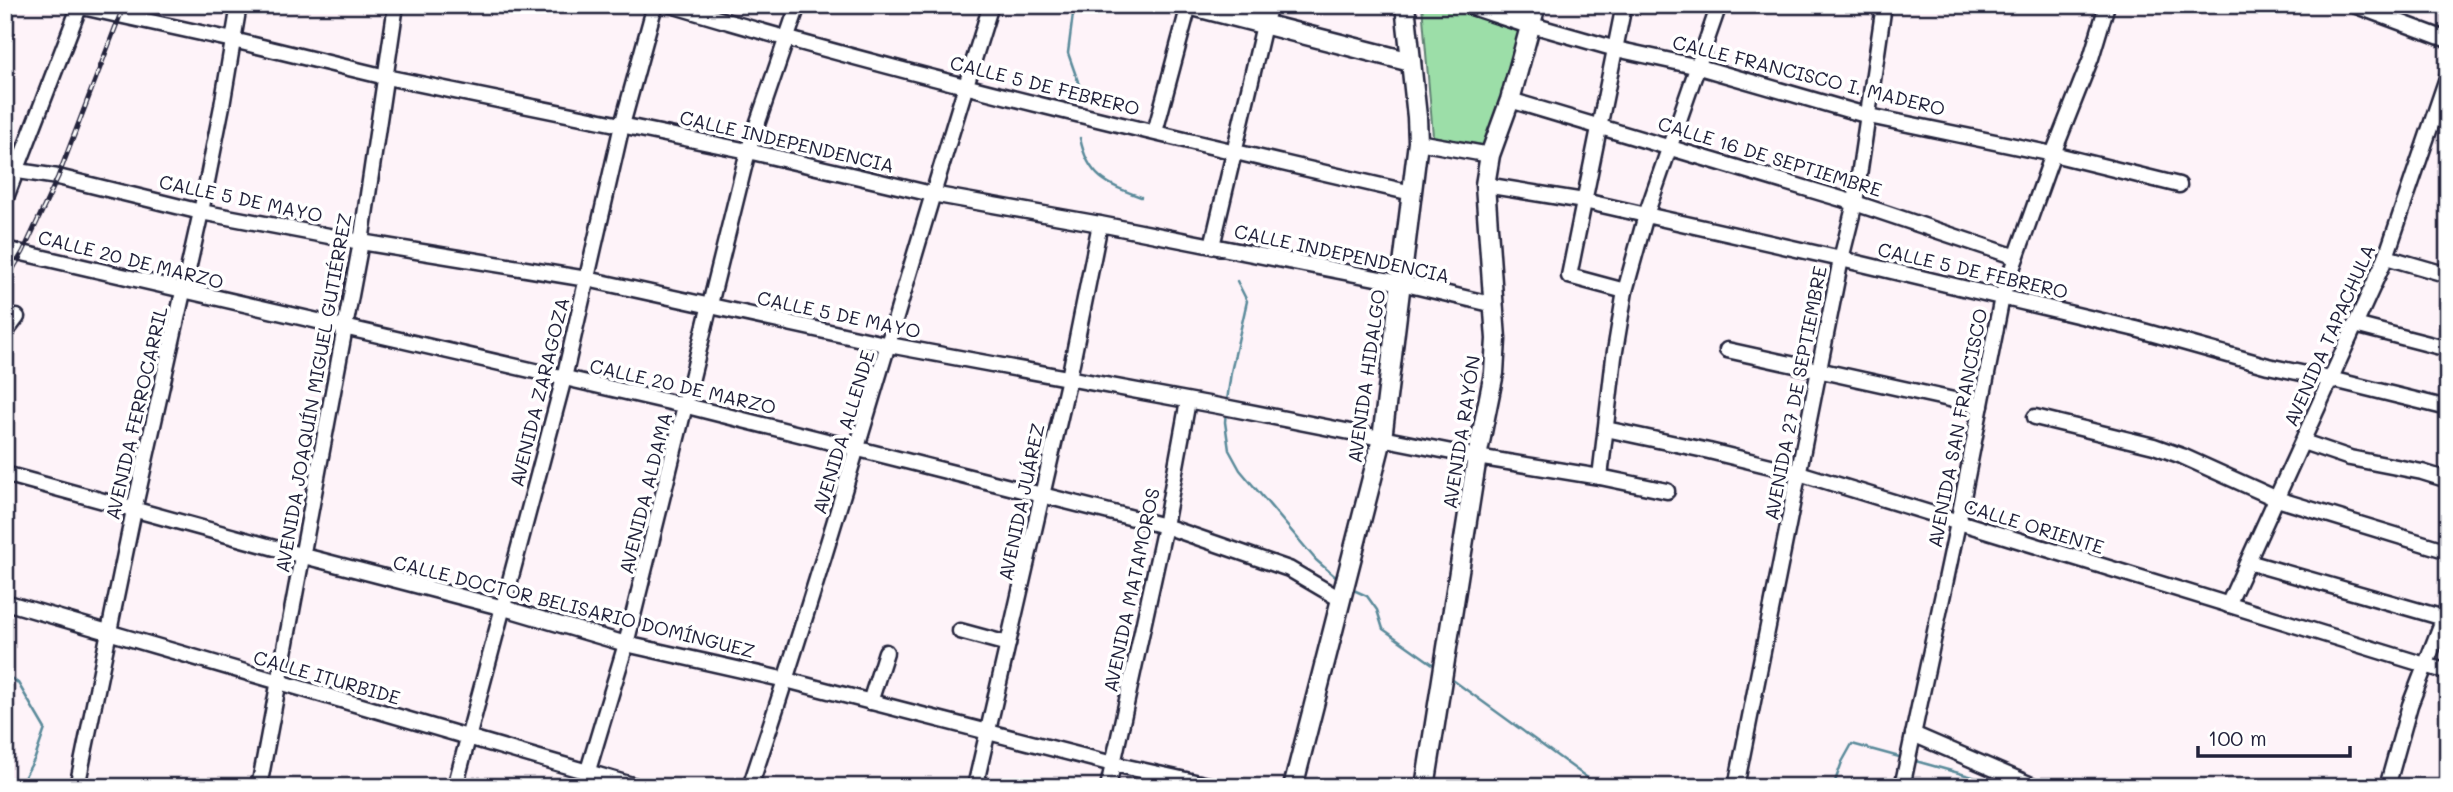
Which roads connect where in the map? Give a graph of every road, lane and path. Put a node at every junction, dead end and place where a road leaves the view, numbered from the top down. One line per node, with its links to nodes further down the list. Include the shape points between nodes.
1 (239, 5): 20 (street, AVENIDA FERROCARRIL)
2 (396, 5): 27 (street, AVENIDA JOAQUÍN MIGUEL GUTIÉRREZ)
3 (655, 5): 31 (street, AVENIDA ZARAGOZA)
4 (671, 5): 21 (street, CALLE 5 DE FEBRERO)
5 (798, 5): 21 (street, AVENIDA ALDAMA)
6 (991, 5): 28 (street, AVENIDA ALLENDE)
7 (1189, 5): 18 (main road); 33 (street)
8 (1270, 5): 18 (street)
9 (1405, 5): 24 (main road, AVENIDA HIDALGO)
10 (1472, 5): 19 (main road, CALLE FRANCISCO I. MADERO)
11 (1536, 5): 19 (main road, AVENIDA RAYÓN)
12 (1624, 5): 23 (street)
13 (1718, 5): 25 (street)
14 (1884, 5): 30 (street, AVENIDA 27 DE SEPTIEMBRE)
15 (2107, 5): 38 (street, AVENIDA SAN FRANCISCO)
16 (2354, 5): 22 (street)
17 (78, 6): 20 (street, CALLE INDEPENDENCIA); 40 (street)
18 (1264, 24): 24 (main road); 37 (street)
19 (1532, 24): 23 (street, CALLE FRANCISCO I. MADERO); 29 (main road, AVENIDA RAYÓN)
20 (233, 40): 27 (street, CALLE INDEPENDENCIA); 48 (street, AVENIDA FERROCARRIL)
21 (786, 40): 28 (street, CALLE 5 DE FEBRERO); 36 (street, AVENIDA ALDAMA)
22 (2448, 40)
23 (1616, 49): 25 (street, CALLE FRANCISCO I. MADERO); 32 (street)
24 (1410, 62): 34 (main road, AVENIDA HIDALGO)
25 (1699, 67): 30 (street, CALLE FRANCISCO I. MADERO); 35 (street)
26 (2448, 75): 55 (street, AVENIDA TAPACHULA)
27 (386, 77): 31 (street, CALLE INDEPENDENCIA); 51 (street, AVENIDA JOAQUÍN MIGUEL GUTIÉRREZ)
28 (966, 86): 33 (street, CALLE 5 DE FEBRERO); 44 (street, AVENIDA ALLENDE)
29 (1510, 100): 32 (street, CALLE 16 DE SEPTIEMBRE); 39 (main road, AVENIDA RAYÓN)
30 (1869, 116): 38 (street, CALLE FRANCISCO I. MADERO); 47 (street, AVENIDA 27 DE SEPTIEMBRE)
31 (622, 124): 36 (street, CALLE INDEPENDENCIA); 58 (street, AVENIDA ZARAGOZA)
32 (1601, 126): 35 (street, CALLE 16 DE SEPTIEMBRE); 46 (street)
33 (1155, 132): 37 (street, CALLE 5 DE FEBRERO)
34 (1418, 142): 39 (street); 43 (main road, AVENIDA HIDALGO)
35 (1670, 146): 47 (street, CALLE 16 DE SEPTIEMBRE); 49 (street)
36 (748, 151): 44 (street, CALLE INDEPENDENCIA); 63 (street, AVENIDA ALDAMA)
37 (1235, 152): 43 (street, CALLE 5 DE FEBRERO); 52 (street)
38 (2053, 154): 42 (street, CALLE FRANCISCO I. MADERO); 54 (street, AVENIDA SAN FRANCISCO)
39 (1490, 155): 41 (main road, AVENIDA RAYÓN)
40 (11, 170): 45 (street); 48 (street, CALLE 5 DE MAYO)
41 (1485, 185): 46 (street, CALLE 5 DE FEBRERO); 64 (main road, AVENIDA RAYÓN)
42 (2179, 185)
43 (1412, 193): 59 (main road, AVENIDA HIDALGO)
44 (932, 194): 50 (street, CALLE INDEPENDENCIA); 69 (street, AVENIDA ALLENDE)
45 (5, 200)
46 (1584, 201): 49 (street, CALLE 5 DE FEBRERO); 61 (street, via 1569,276)
47 (1855, 203): 54 (street, CALLE 16 DE SEPTIEMBRE); 56 (street, AVENIDA 27 DE SEPTIEMBRE)
48 (201, 212): 51 (street, CALLE 5 DE MAYO); 60 (street, AVENIDA FERROCARRIL)
49 (1646, 215): 56 (street, CALLE 5 DE FEBRERO); 61 (street)
50 (1100, 224): 52 (street, CALLE INDEPENDENCIA); 74 (street, AVENIDA JUÁREZ)
51 (361, 242): 58 (street, CALLE 5 DE MAYO); 67 (street, AVENIDA JOAQUÍN MIGUEL GUTIÉRREZ)
52 (1212, 247): 59 (street, CALLE INDEPENDENCIA)
53 (5, 249): 60 (street, CALLE 20 DE MARZO)
54 (2016, 257): 62 (street, AVENIDA SAN FRANCISCO)
55 (2386, 257): 57 (street); 66 (street, AVENIDA TAPACHULA)
56 (1840, 259): 62 (street, CALLE 5 DE FEBRERO); 72 (street, AVENIDA 27 DE SEPTIEMBRE)
57 (2448, 275)
58 (587, 279): 63 (street, CALLE 5 DE MAYO); 73 (street, AVENIDA ZARAGOZA)
59 (1401, 283): 64 (street, CALLE INDEPENDENCIA); 82 (main road, AVENIDA HIDALGO)
60 (183, 290): 67 (street, CALLE 20 DE MARZO); 93 (street, AVENIDA FERROCARRIL)
61 (1625, 291): 81 (street)
62 (2002, 297): 75 (street, CALLE 5 DE FEBRERO); 78 (street, AVENIDA SAN FRANCISCO)
63 (710, 305): 69 (street, CALLE 5 DE MAYO); 77 (street, AVENIDA ALDAMA)
64 (1494, 306): 85 (main road, AVENIDA RAYÓN, via 1494,373)
65 (17, 317): 68 (street)
66 (2354, 325): 70 (street); 75 (street, AVENIDA TAPACHULA)
67 (345, 326): 73 (street, CALLE 20 DE MARZO); 97 (street, AVENIDA JOAQUÍN MIGUEL GUTIÉRREZ)
68 (5, 333)
69 (889, 345): 74 (street, CALLE 5 DE MAYO); 84 (street, AVENIDA ALLENDE)
70 (2448, 349)
71 (1727, 351): 72 (street)
72 (1818, 370): 78 (street); 86 (street, AVENIDA 27 DE SEPTIEMBRE)
73 (564, 378): 77 (street, CALLE 20 DE MARZO); 102 (street, AVENIDA ZARAGOZA)
74 (1069, 379): 76 (street, CALLE 5 DE MAYO); 91 (street, AVENIDA JUÁREZ)
75 (2330, 379): 79 (street, CALLE 5 DE FEBRERO); 83 (street, AVENIDA TAPACHULA)
76 (1188, 401): 82 (street, CALLE 5 DE MAYO); 95 (street, AVENIDA MATAMOROS)
77 (687, 406): 84 (street, CALLE 20 DE MARZO); 106 (street, AVENIDA ALDAMA)
78 (1981, 406): 94 (street, AVENIDA SAN FRANCISCO)
79 (2448, 408)
80 (2035, 417): 92 (street, via 2154,446)
81 (1606, 429): 86 (street, CALLE ORIENTE); 88 (street)
82 (1382, 439): 85 (street, CALLE 5 DE MAYO); 99 (main road, AVENIDA HIDALGO)
83 (2303, 442): 89 (street, via 2350,458); 92 (street, AVENIDA TAPACHULA)
84 (858, 448): 91 (street, CALLE 20 DE MARZO); 111 (street, AVENIDA ALLENDE)
85 (1477, 457): 88 (street, CALLE 5 DE MAYO); 129 (main road, AVENIDA RAYÓN)
86 (1799, 473): 94 (street, CALLE ORIENTE); 130 (street, AVENIDA 27 DE SEPTIEMBRE)
87 (5, 474): 93 (street, CALLE DOCTOR BELISARIO DOMÍNGUEZ)
88 (1600, 477): 90 (street, CALLE 5 DE MAYO)
89 (2448, 480)
90 (1667, 491)
91 (1042, 495): 95 (street, CALLE 20 DE MARZO); 107 (street, AVENIDA JUÁREZ)
92 (2277, 499): 96 (street); 98 (street, AVENIDA TAPACHULA)
93 (134, 510): 97 (street, CALLE DOCTOR BELISARIO DOMÍNGUEZ); 105 (street, AVENIDA FERROCARRIL)
94 (1958, 523): 101 (street, CALLE ORIENTE); 116 (street, AVENIDA SAN FRANCISCO)
95 (1165, 526): 99 (street, CALLE 20 DE MARZO, via 1289,569); 117 (street, AVENIDA MATAMOROS)
96 (2448, 551)
97 (304, 556): 102 (street, CALLE DOCTOR BELISARIO DOMÍNGUEZ); 112 (street, AVENIDA JOAQUÍN MIGUEL GUTIÉRREZ)
98 (2248, 562): 101 (street, AVENIDA TAPACHULA); 103 (street)
99 (1340, 597): 128 (main road, AVENIDA HIDALGO)
100 (5, 602): 105 (street, CALLE ITURBIDE)
101 (2228, 605): 109 (street, CALLE ORIENTE)
102 (504, 608): 106 (street, CALLE DOCTOR BELISARIO DOMÍNGUEZ); 115 (street, AVENIDA ZARAGOZA)
103 (2446, 612): 109 (street)
104 (960, 631): 107 (street)
105 (108, 633): 112 (street, CALLE ITURBIDE); 119 (street, AVENIDA FERROCARRIL)
106 (626, 644): 111 (street, CALLE DOCTOR BELISARIO DOMÍNGUEZ); 118 (street, AVENIDA ALDAMA)
107 (1008, 644): 114 (street, AVENIDA JUÁREZ)
108 (886, 652): 113 (street)
109 (2424, 666): 110 (street, CALLE ORIENTE); 133 (street)
110 (2448, 672)
111 (786, 680): 113 (street, CALLE DOCTOR BELISARIO DOMÍNGUEZ); 124 (street, AVENIDA ALLENDE)
112 (278, 682): 115 (street, CALLE ITURBIDE); 120 (street, AVENIDA JOAQUÍN MIGUEL GUTIÉRREZ)
113 (870, 702): 114 (street, CALLE DOCTOR BELISARIO DOMÍNGUEZ)
114 (989, 733): 117 (street, CALLE DOCTOR BELISARIO DOMÍNGUEZ); 125 (street, AVENIDA JUÁREZ)
115 (469, 738): 118 (street, CALLE ITURBIDE); 121 (street, AVENIDA ZARAGOZA)
116 (1912, 740): 131 (street, AVENIDA SAN FRANCISCO); 132 (street)
117 (1113, 764): 126 (street, AVENIDA MATAMOROS); 127 (street, CALLE DOCTOR BELISARIO DOMÍNGUEZ)
118 (587, 772): 122 (street, AVENIDA ALDAMA); 123 (street, CALLE ITURBIDE)
119 (77, 787)
120 (259, 787)
121 (455, 787)
122 (583, 787)
123 (639, 787)
124 (750, 787)
125 (975, 787)
126 (1108, 787)
127 (1218, 787)
128 (1293, 787)
129 (1425, 787)
130 (1736, 787)
131 (1902, 787)
132 (2036, 787)
133 (2387, 787)

